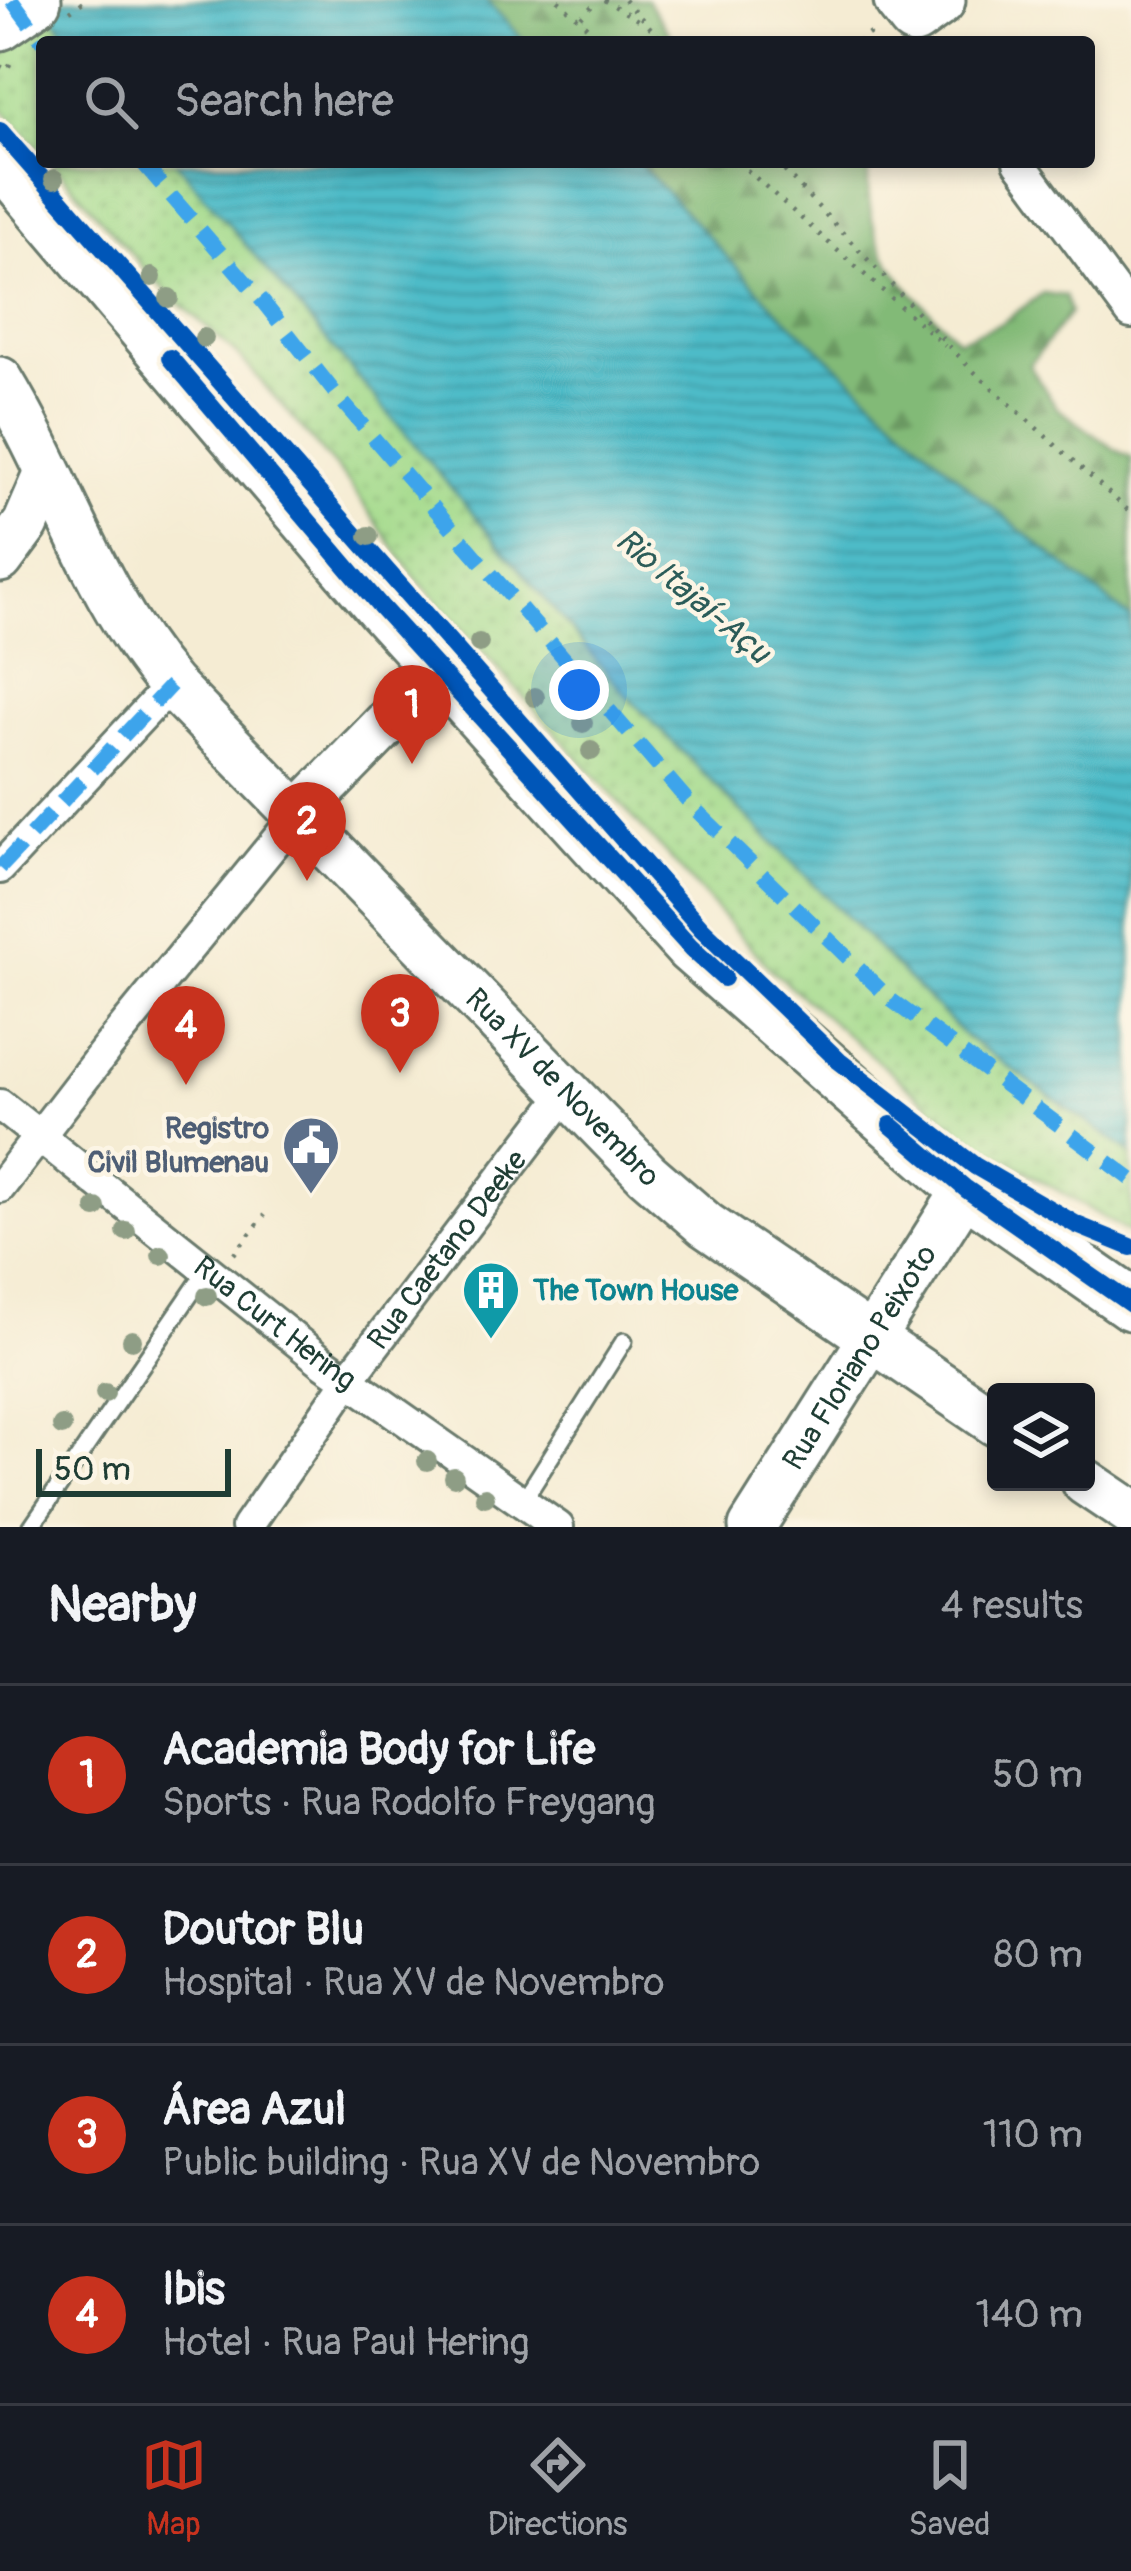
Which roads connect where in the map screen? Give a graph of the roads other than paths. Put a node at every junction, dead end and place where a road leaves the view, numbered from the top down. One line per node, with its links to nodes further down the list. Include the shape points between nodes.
1 (35, 0): 2 (main road)
2 (7, 40)
3 (0, 158): 10 (main road)
4 (1023, 168): 5 (street)
5 (1131, 313)
6 (0, 380): 7 (street, Rua XV de Novembro)
7 (48, 472): 8 (street, Rua XV de Novembro); 9 (street)
8 (82, 549): 9 (street); 11 (street, Rua XV de Novembro, via 137,646)
9 (0, 560)
10 (438, 671): 12 (street); 18 (main road, via 691,947)
11 (171, 685): 12 (street, Rua XV de Novembro); 13 (street)
12 (298, 814): 14 (street, Rua XV de Novembro); 16 (street)
13 (0, 868)
14 (567, 1092): 21 (street, Rua XV de Novembro, via 706,1225); 23 (street, Rua Caetano Deeke)
15 (0, 1105): 16 (street, Rua Curt Hering)
16 (39, 1136): 17 (street); 19 (street, Rua Curt Hering)
17 (0, 1187)
18 (966, 1189): 20 (main road); 21 (street, Rua Floriano Peixoto)
19 (207, 1270): 23 (street, Rua Curt Hering); 28 (lane)
20 (1131, 1304)
21 (868, 1339): 24 (street, Rua XV de Novembro); 31 (street, Rua Floriano Peixoto)
22 (625, 1341): 26 (lane)
23 (348, 1381): 26 (street, Rua Curt Hering); 29 (street, Rua Caetano Deeke)
24 (987, 1417)
25 (1095, 1489): 27 (street)
26 (523, 1502): 30 (street, Rua Curt Hering)
27 (1131, 1513)
28 (31, 1527)
29 (247, 1527)
30 (558, 1527)
31 (752, 1527)

